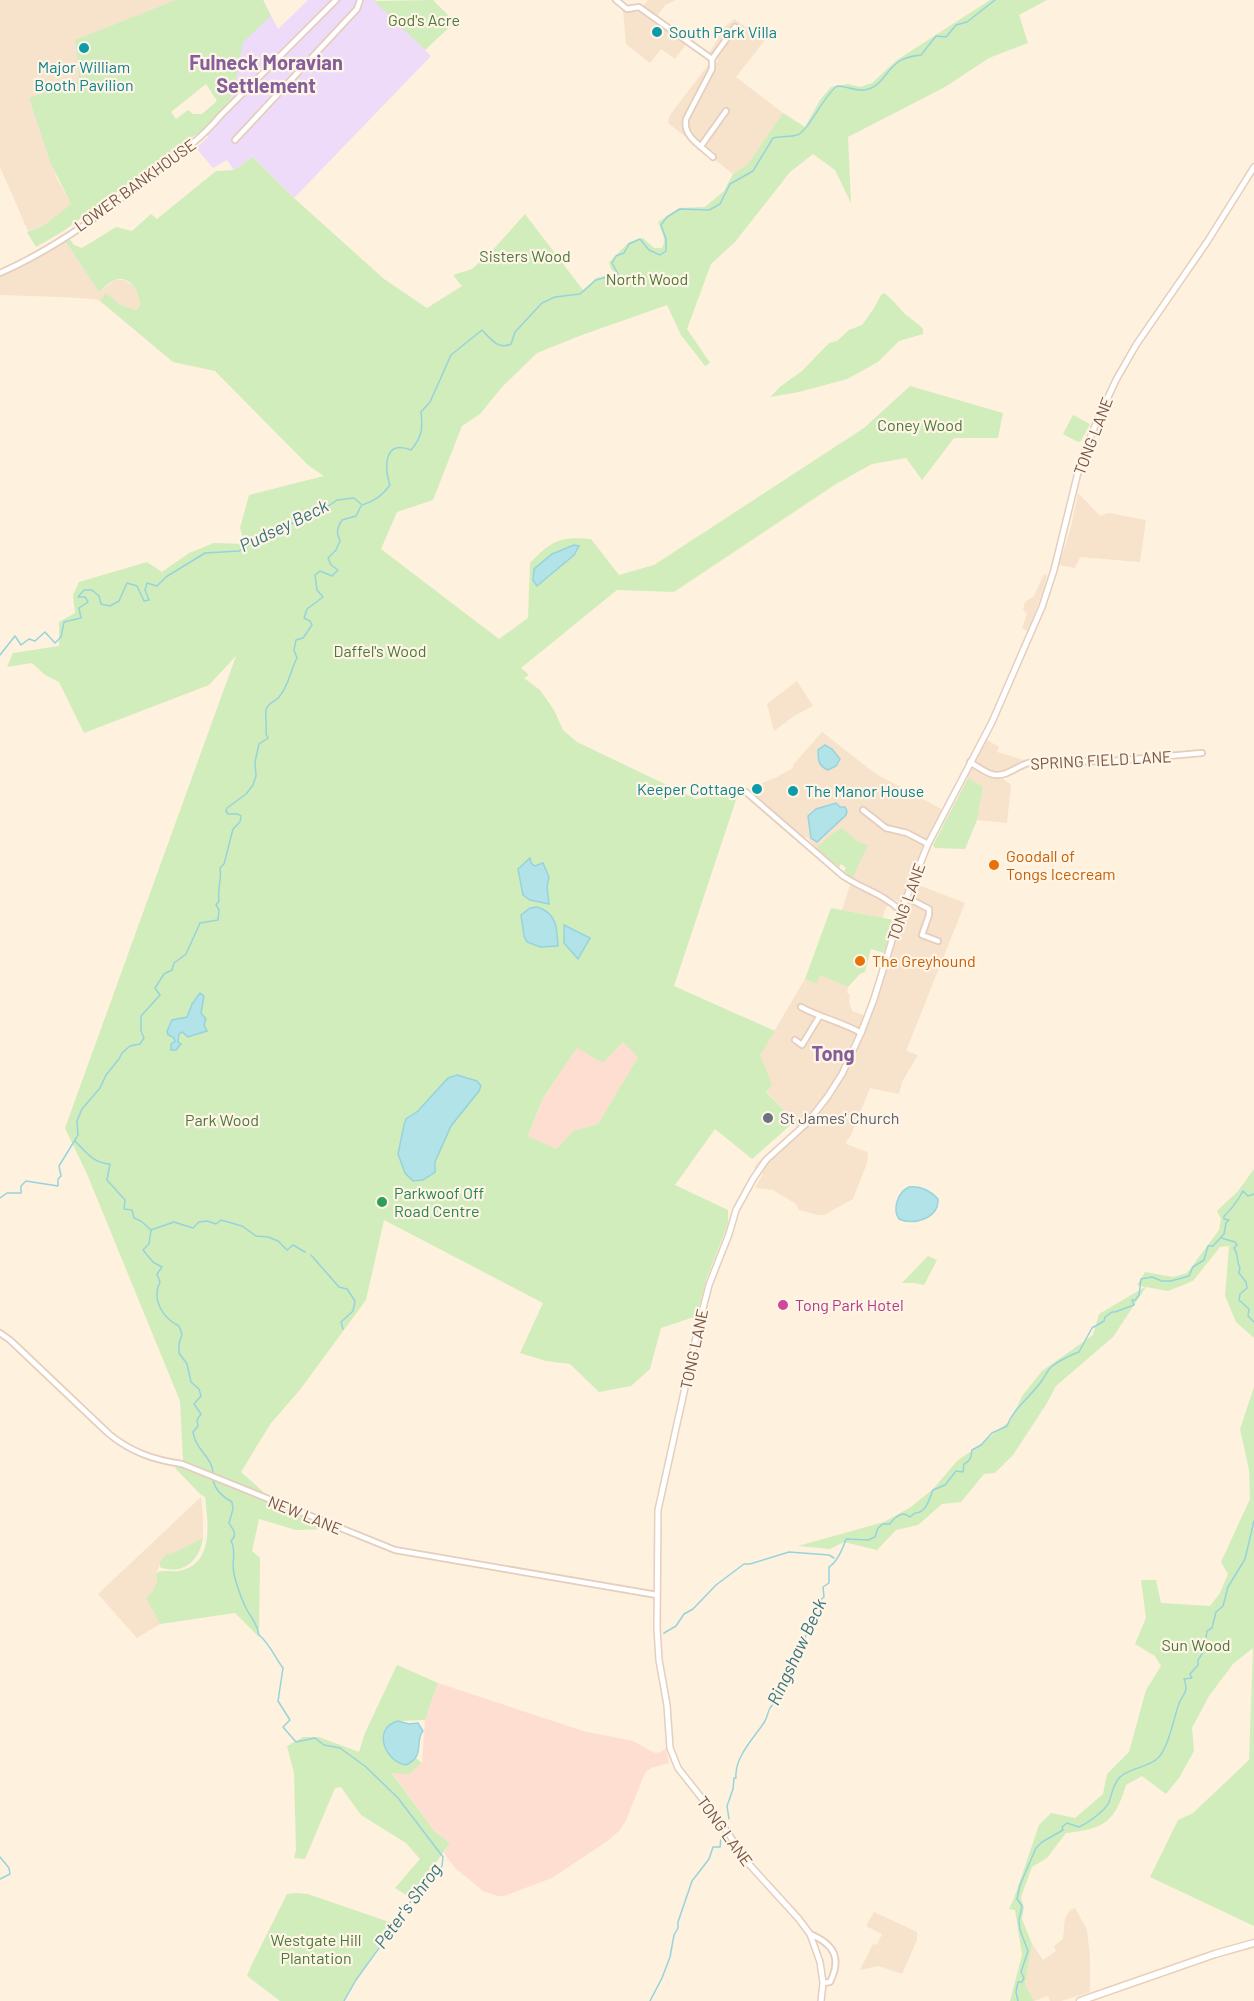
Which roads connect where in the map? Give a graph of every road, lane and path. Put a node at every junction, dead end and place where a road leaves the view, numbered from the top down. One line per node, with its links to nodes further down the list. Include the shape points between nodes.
1 (336, 0): 11 (street, LOWER BANKHOUSE, via 207,132 62,238)
2 (360, 0): 7 (street, via 357,9)
3 (615, 0): 5 (street, via 627,9 639,7)
4 (735, 27): 5 (street)
5 (711, 59): 8 (street, via 712,69 684,127)
6 (726, 111): 8 (street)
7 (235, 140)
8 (701, 146): 9 (street)
9 (713, 157)
10 (1254, 167): 13 (street, TONG LANE, via 1136,345 1096,421 1081,460 1042,607 992,722)
11 (0, 273)
12 (1202, 753): 13 (street, SPRING FIELD LANE, via 1032,762 994,775)
13 (970, 762): 16 (street, TONG LANE)
14 (746, 792): 18 (street, via 843,876 887,898)
15 (863, 810): 16 (street, via 886,828 908,833)
16 (928, 844): 17 (street, TONG LANE)
17 (906, 897): 18 (street, TONG LANE); 19 (street, via 929,909 922,935)
18 (901, 910): 22 (street, TONG LANE)
19 (938, 941)
20 (801, 1007): 21 (street)
21 (819, 1017): 22 (street, via 844,1023); 23 (street, via 802,1045)
22 (861, 1033): 25 (street, TONG LANE, via 837,1081 815,1113 766,1160 736,1210 709,1285 661,1492)
23 (795, 1040)
24 (0, 1333): 25 (street, NEW LANE, via 119,1442 153,1459 182,1464 395,1550)
25 (657, 1595): 26 (street, TONG LANE, via 659,1660 673,1759 747,1862)
26 (810, 1935): 28 (street, TONG LANE, via 820,1962); 28 (street, TONG LANE, via 823,1940 834,1952 835,1972 830,1982)
27 (1254, 1943): 30 (main road)
28 (822, 1983): 29 (street, TONG LANE)
29 (821, 2001)
30 (1080, 2001)

